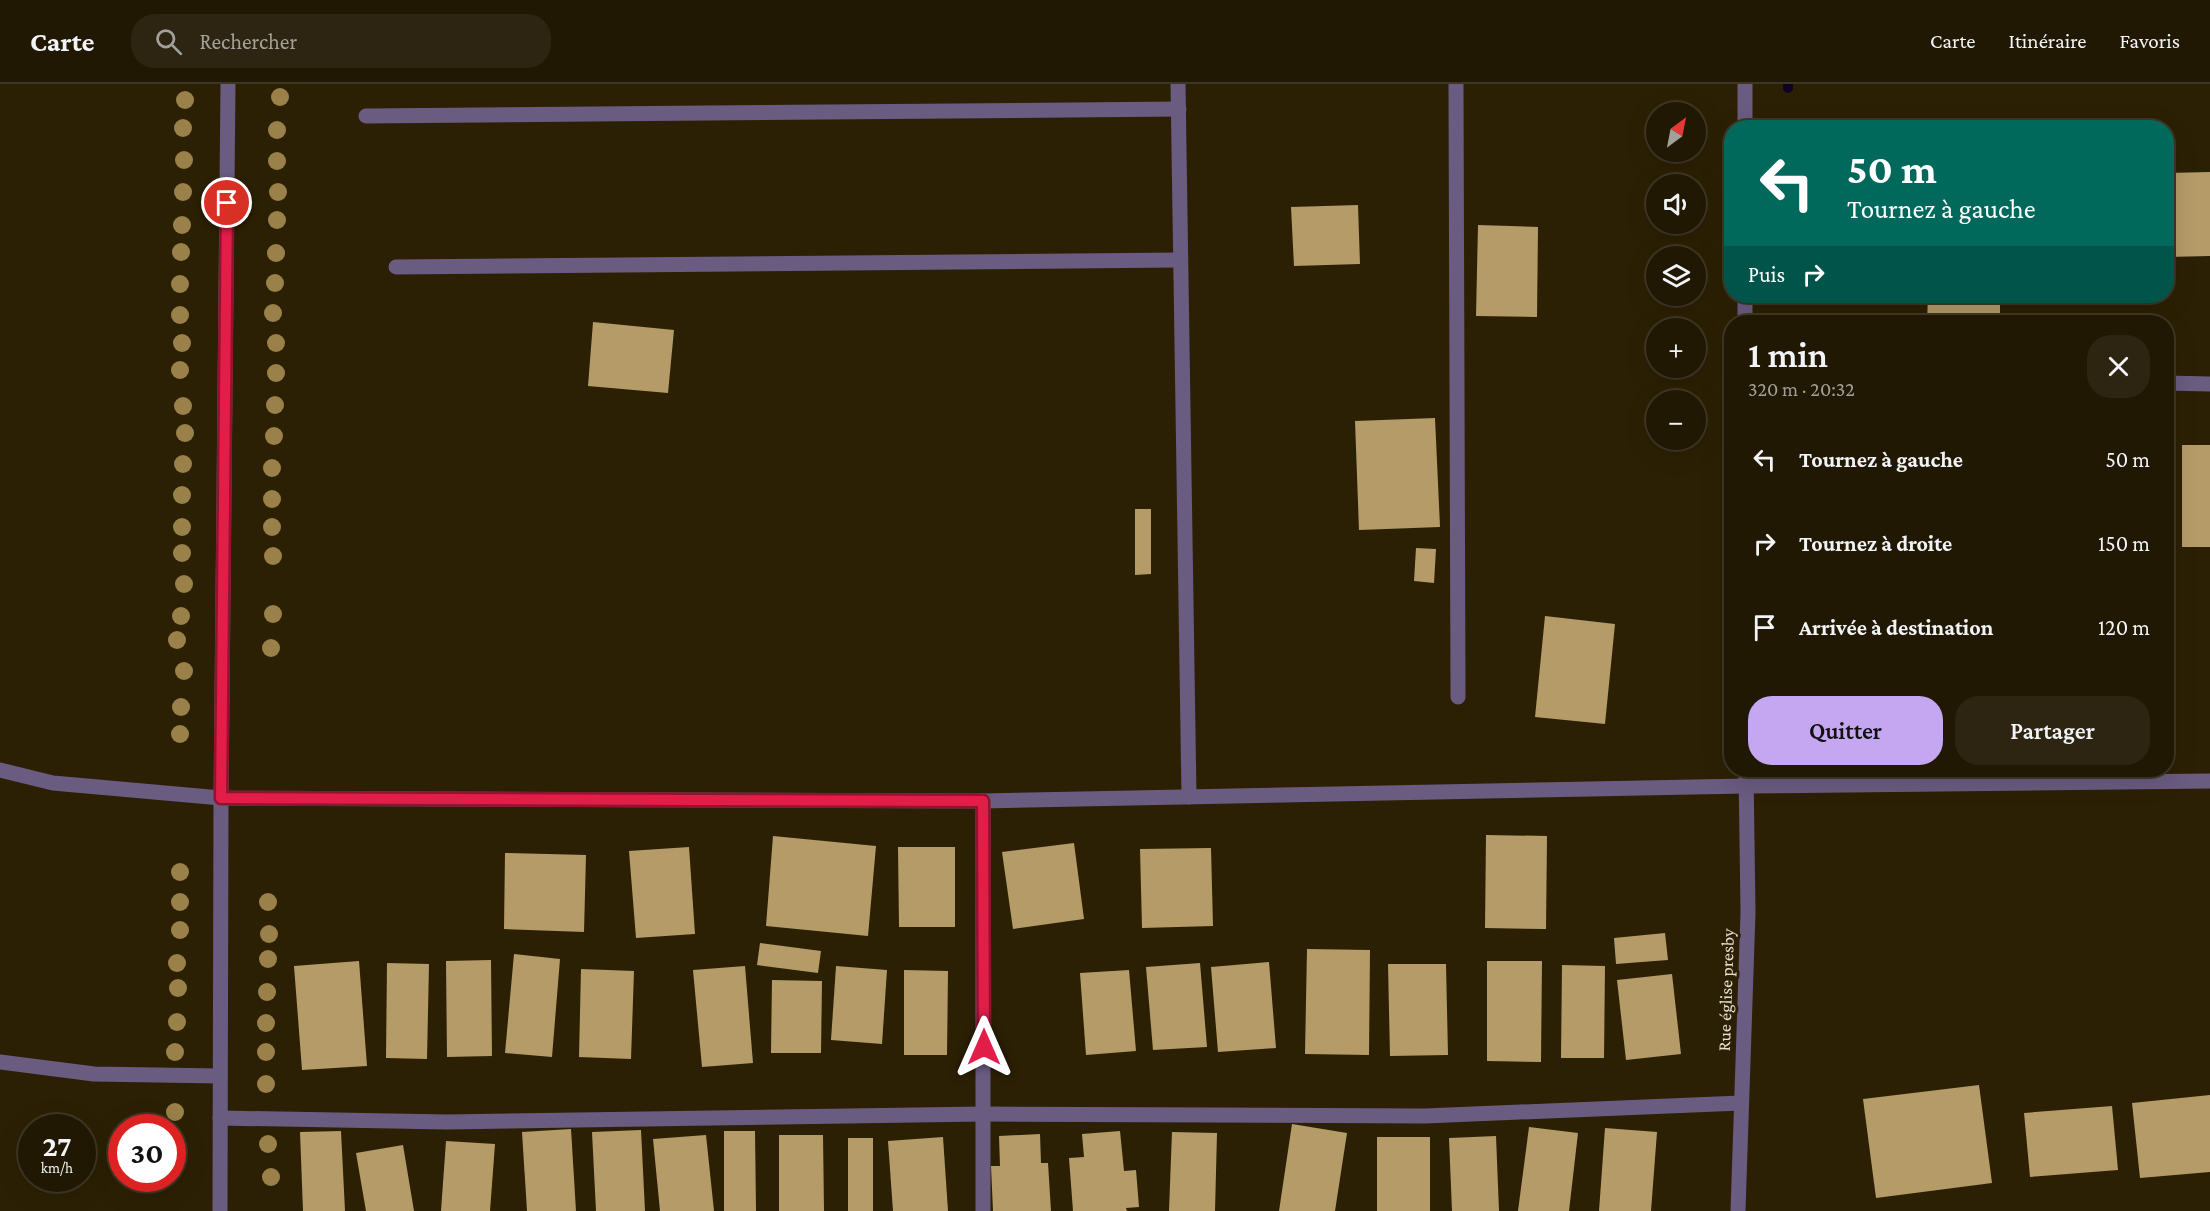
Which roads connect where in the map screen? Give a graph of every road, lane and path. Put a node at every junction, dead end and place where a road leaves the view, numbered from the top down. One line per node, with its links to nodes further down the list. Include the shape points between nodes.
1 (228, 84): 18 (street)
2 (1178, 84): 5 (street)
3 (1456, 84): 12 (street)
4 (1745, 84): 7 (street)
5 (1179, 109): 6 (street); 8 (street)
6 (366, 117)
7 (1745, 120)
8 (1180, 260): 9 (street); 17 (street)
9 (396, 267)
10 (2174, 383): 11 (street)
11 (2210, 384)
12 (1458, 697)
13 (0, 770): 18 (street, via 53,783)
14 (1746, 777): 16 (street, Rue église presby)
15 (2210, 781): 16 (street)
16 (1746, 786): 17 (street); 22 (street, Rue église presby, via 1748,912)
17 (1189, 797): 19 (street)
18 (221, 798): 19 (street); 21 (street)
19 (983, 801): 23 (street)
20 (0, 1062): 21 (street, via 94,1074)
21 (220, 1076): 24 (street)
22 (1742, 1103): 23 (street, via 1425,1116); 27 (street, Rue église presby)
23 (984, 1114): 24 (street, via 447,1122); 26 (street)
24 (220, 1118): 25 (street)
25 (220, 1211)
26 (983, 1211)
27 (1738, 1211)

